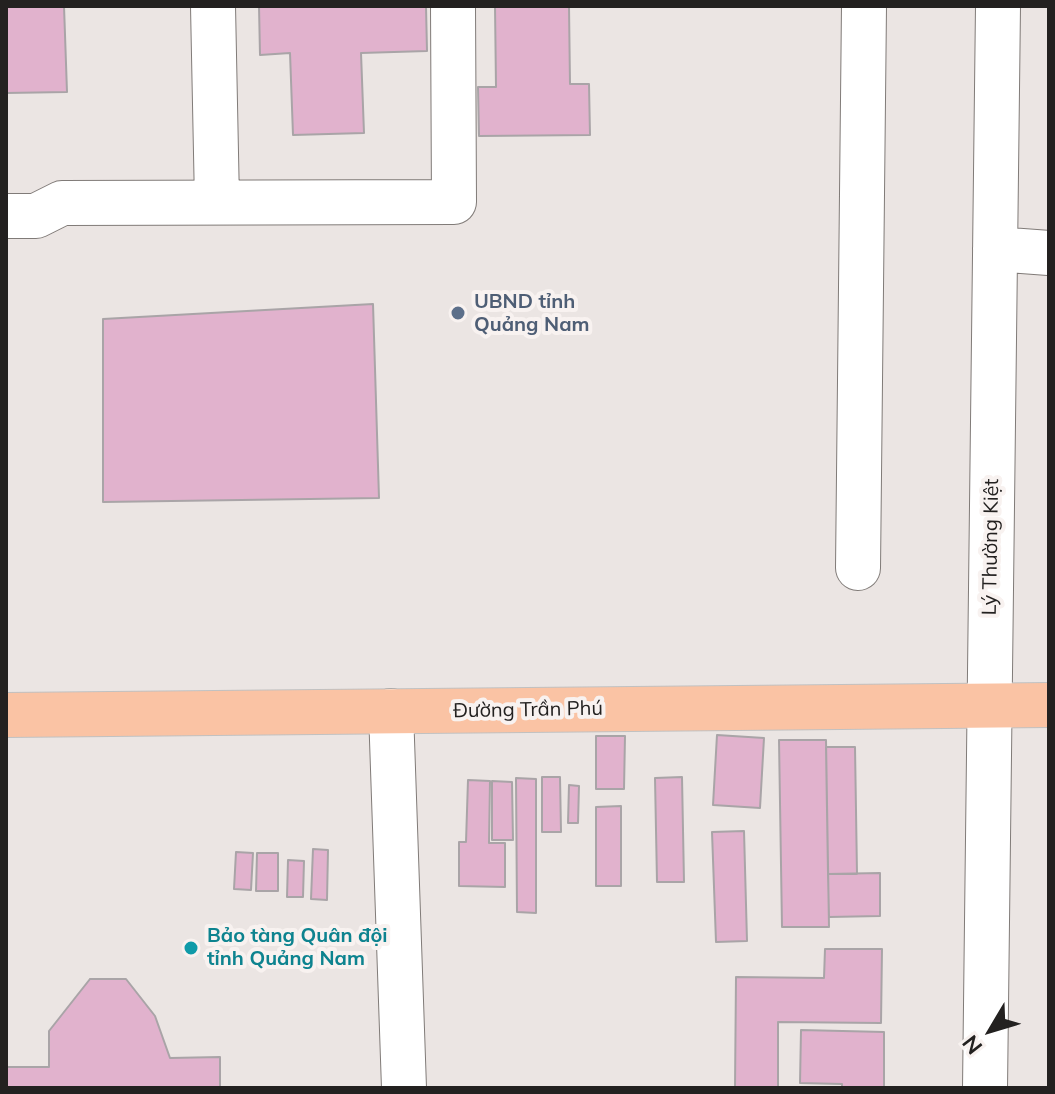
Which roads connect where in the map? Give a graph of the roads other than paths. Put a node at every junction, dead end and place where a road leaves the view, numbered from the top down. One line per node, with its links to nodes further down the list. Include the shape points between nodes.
1 (213, 6): 5 (street)
2 (453, 6): 5 (street, via 454,202)
3 (864, 6): 9 (street)
4 (998, 6): 7 (street, Lý Thường Kiệt)
5 (217, 202): 6 (street, via 62,203 36,216)
6 (6, 216)
7 (995, 249): 8 (street); 10 (street, Lý Thường Kiệt)
8 (1049, 253)
9 (858, 568)
10 (988, 705): 11 (main road, Đường Trần Phú); 12 (main road, Đường Trần Phú); 15 (street, Lý Thường Kiệt)
11 (1049, 705)
12 (391, 711): 13 (main road, Đường Trần Phú); 14 (street)
13 (6, 715)
14 (404, 1088)
15 (985, 1088)

